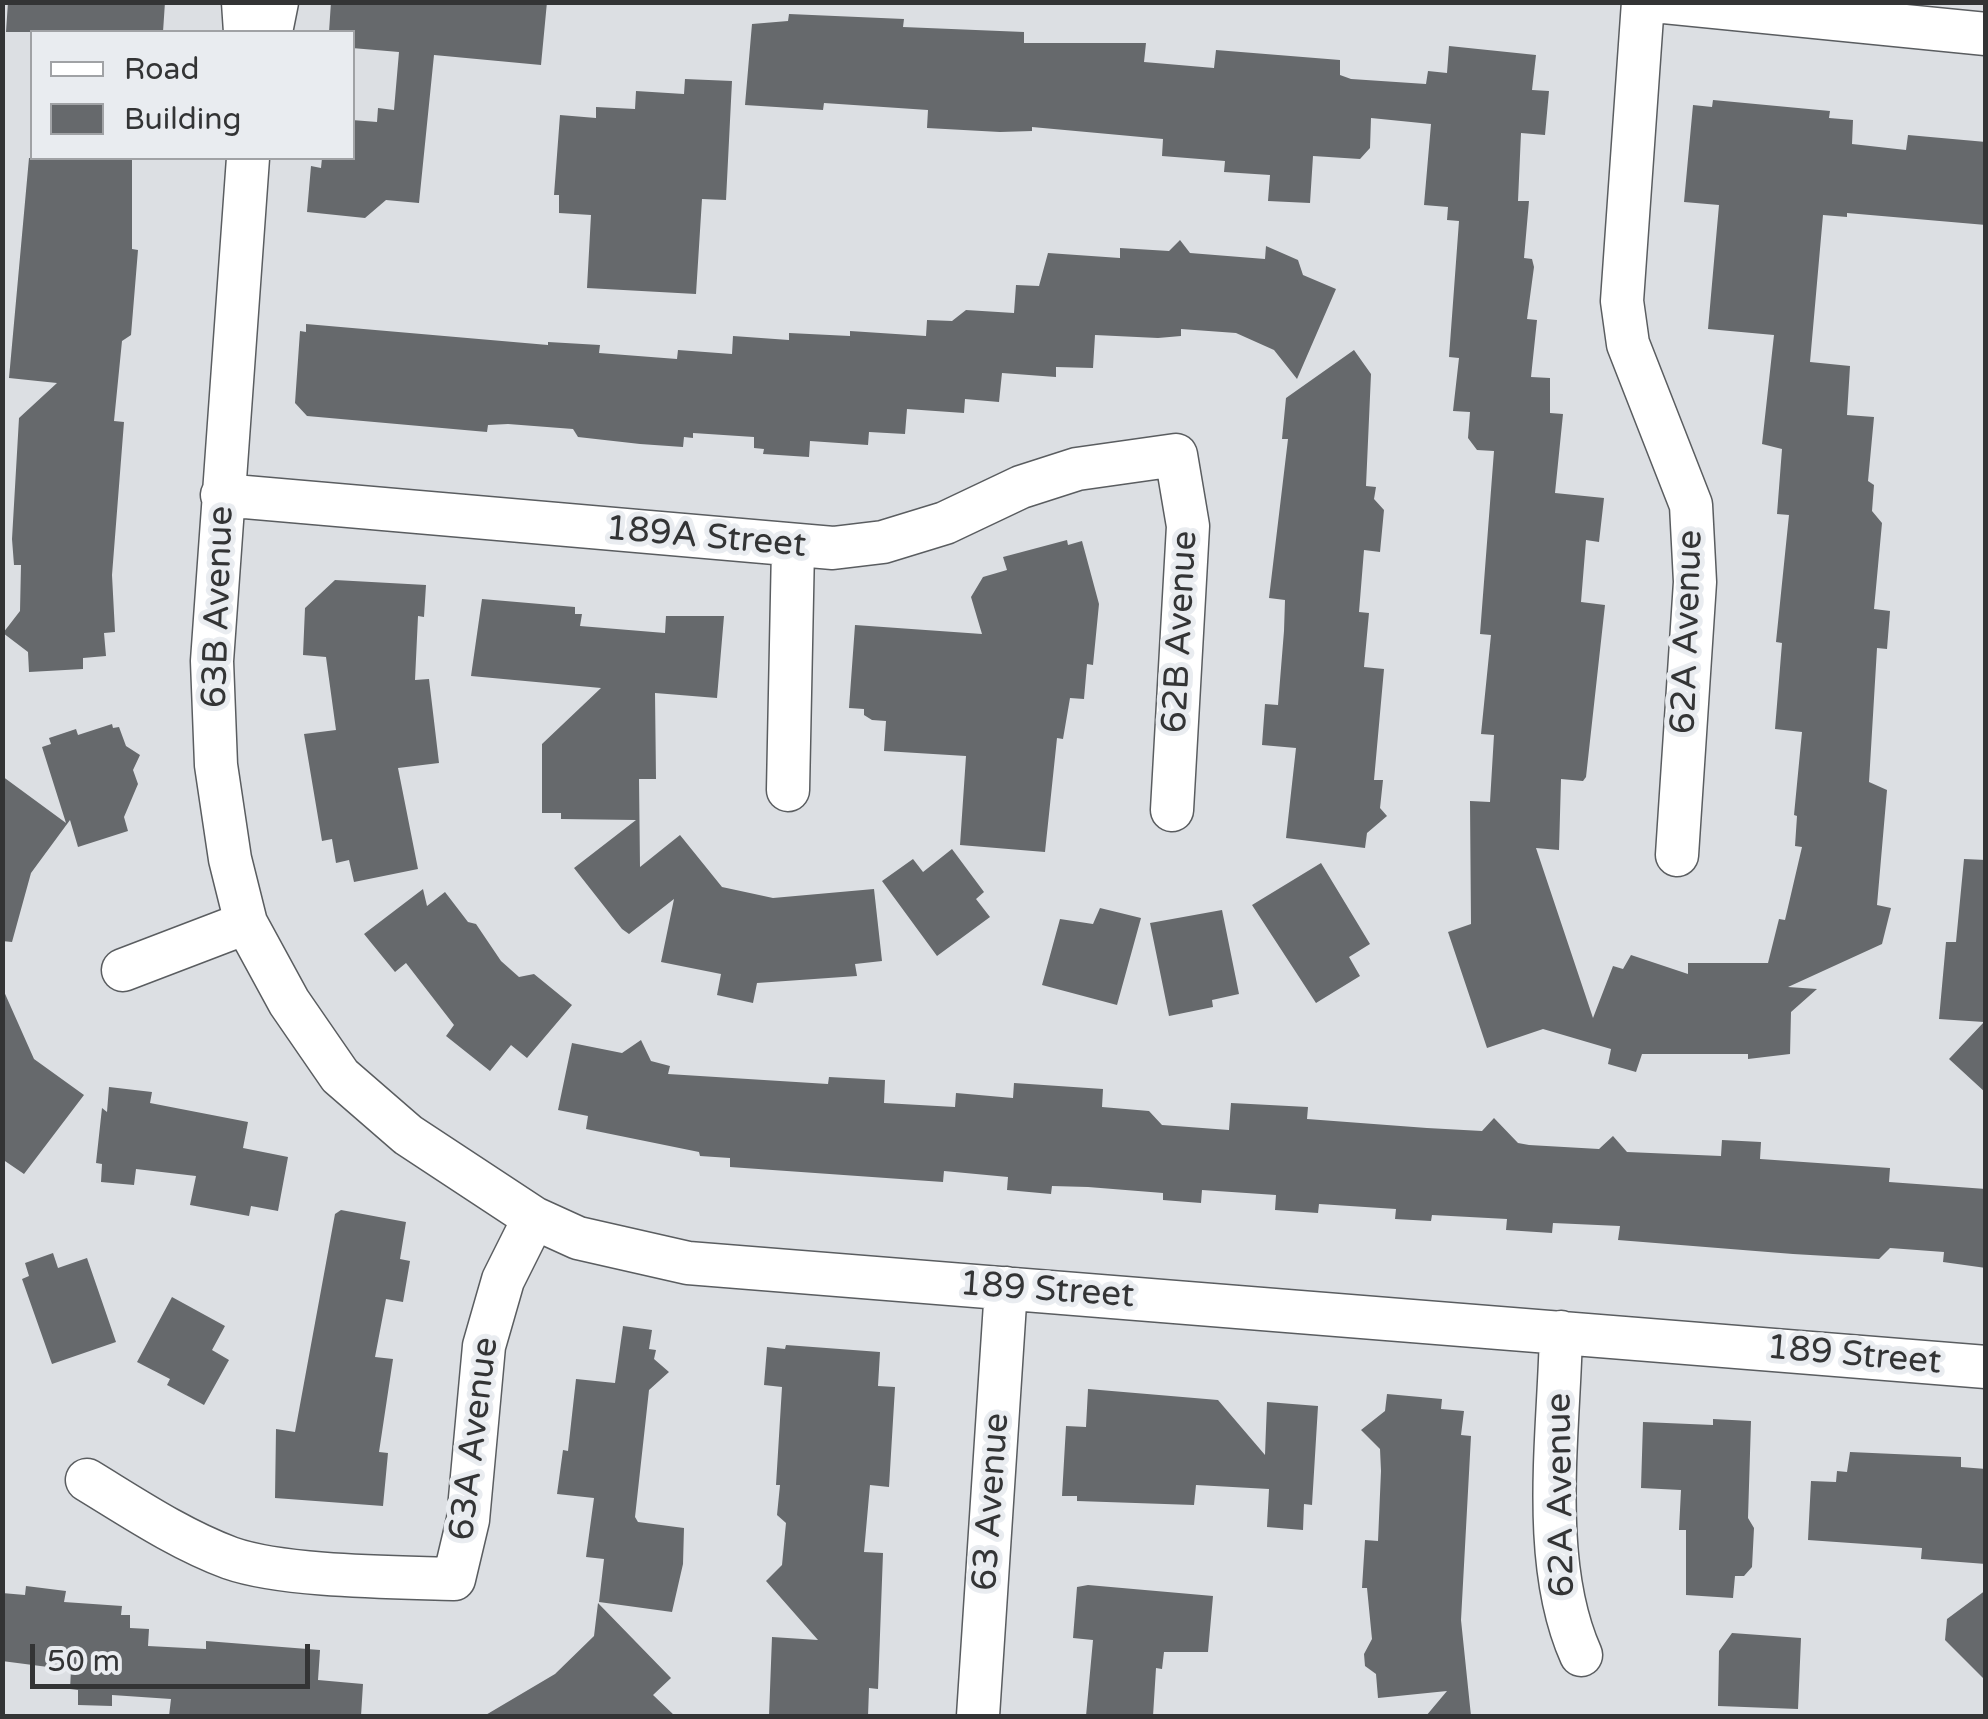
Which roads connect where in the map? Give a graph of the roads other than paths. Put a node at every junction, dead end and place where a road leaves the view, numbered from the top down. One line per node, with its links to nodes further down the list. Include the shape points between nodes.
1 (243, 2): 5 (street)
2 (277, 2): 6 (street)
3 (1643, 2): 14 (street, 62A Avenue, via 1622,301 1628,344 1691,504 1695,582)
4 (1664, 2): 7 (street)
5 (245, 30)
6 (271, 30)
7 (1986, 34)
8 (248, 160): 10 (street, 63B Avenue)
9 (1176, 455): 11 (street, 189A Street, via 1077,468 883,542); 13 (street, 62B Avenue, via 1188,526)
10 (222, 495): 11 (street, 189A Street); 15 (street, 63B Avenue, via 212,661 216,748 230,860)
11 (793, 548): 12 (street)
12 (788, 790)
13 (1172, 810)
14 (1676, 854)
15 (246, 923): 16 (street); 17 (street, 189 Street, via 340,1076 408,1135)
16 (122, 970)
17 (534, 1218): 18 (street, 189 Street, via 578,1238 688,1263); 21 (street, 63A Avenue, via 503,1280 484,1346 468,1520 454,1579 235,1560)
18 (1006, 1288): 19 (street, 189 Street); 23 (street, 63 Avenue)
19 (1561, 1332): 20 (street, 189 Street); 22 (street, 62A Avenue, via 1556,1558 1565,1620)
20 (1986, 1367)
21 (87, 1480)
22 (1581, 1654)
23 (978, 1716)

